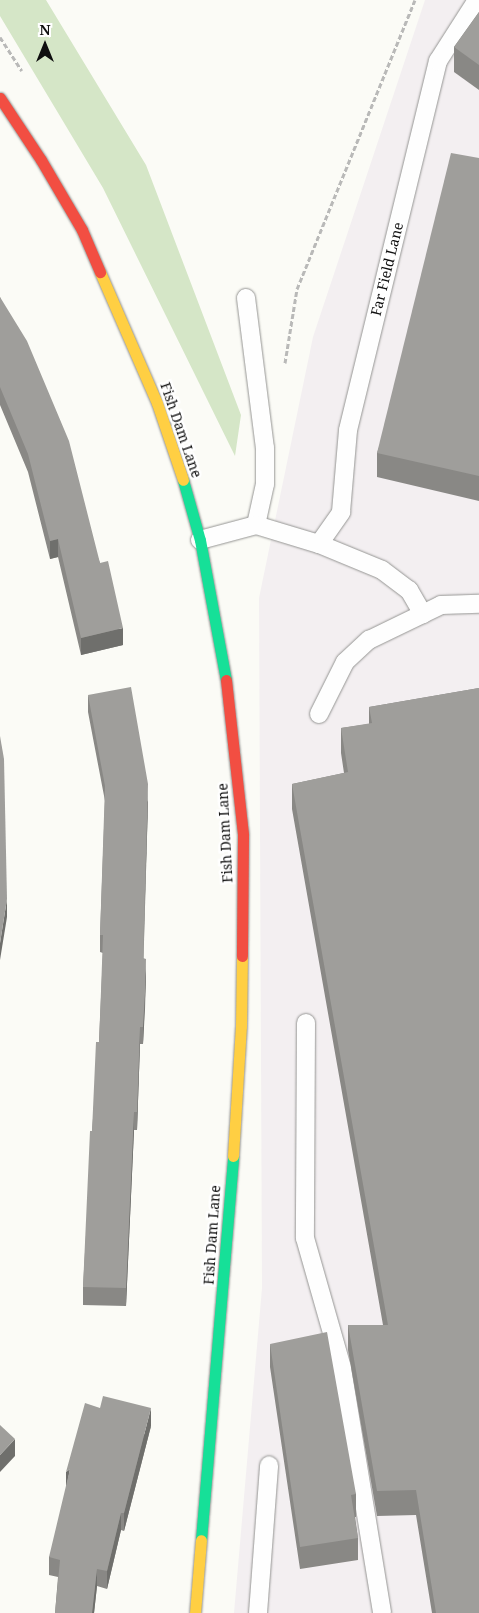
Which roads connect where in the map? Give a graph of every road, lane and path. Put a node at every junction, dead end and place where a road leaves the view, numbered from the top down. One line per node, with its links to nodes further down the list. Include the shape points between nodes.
1 (415, 0): 5 (path, via 297,289)
2 (477, 0): 8 (lane, Far Field Lane, via 438,61 348,430 341,512)
3 (0, 98): 7 (street, Fish Dam Lane, via 82,230 157,403)
4 (246, 298): 6 (lane, via 265,448 265,484)
5 (283, 372)
6 (256, 525): 7 (lane); 8 (lane)
7 (200, 540): 14 (street, Fish Dam Lane, via 230,701 243,835 244,928 228,1228)
8 (319, 544): 10 (lane, via 382,570 409,590)
9 (479, 604): 10 (lane, via 441,605)
10 (423, 614): 11 (lane, via 369,640 345,662)
11 (319, 714)
12 (306, 1023): 16 (lane, via 305,1238 342,1368)
13 (269, 1465): 15 (lane)
14 (195, 1613)
15 (258, 1613)
16 (382, 1613)

